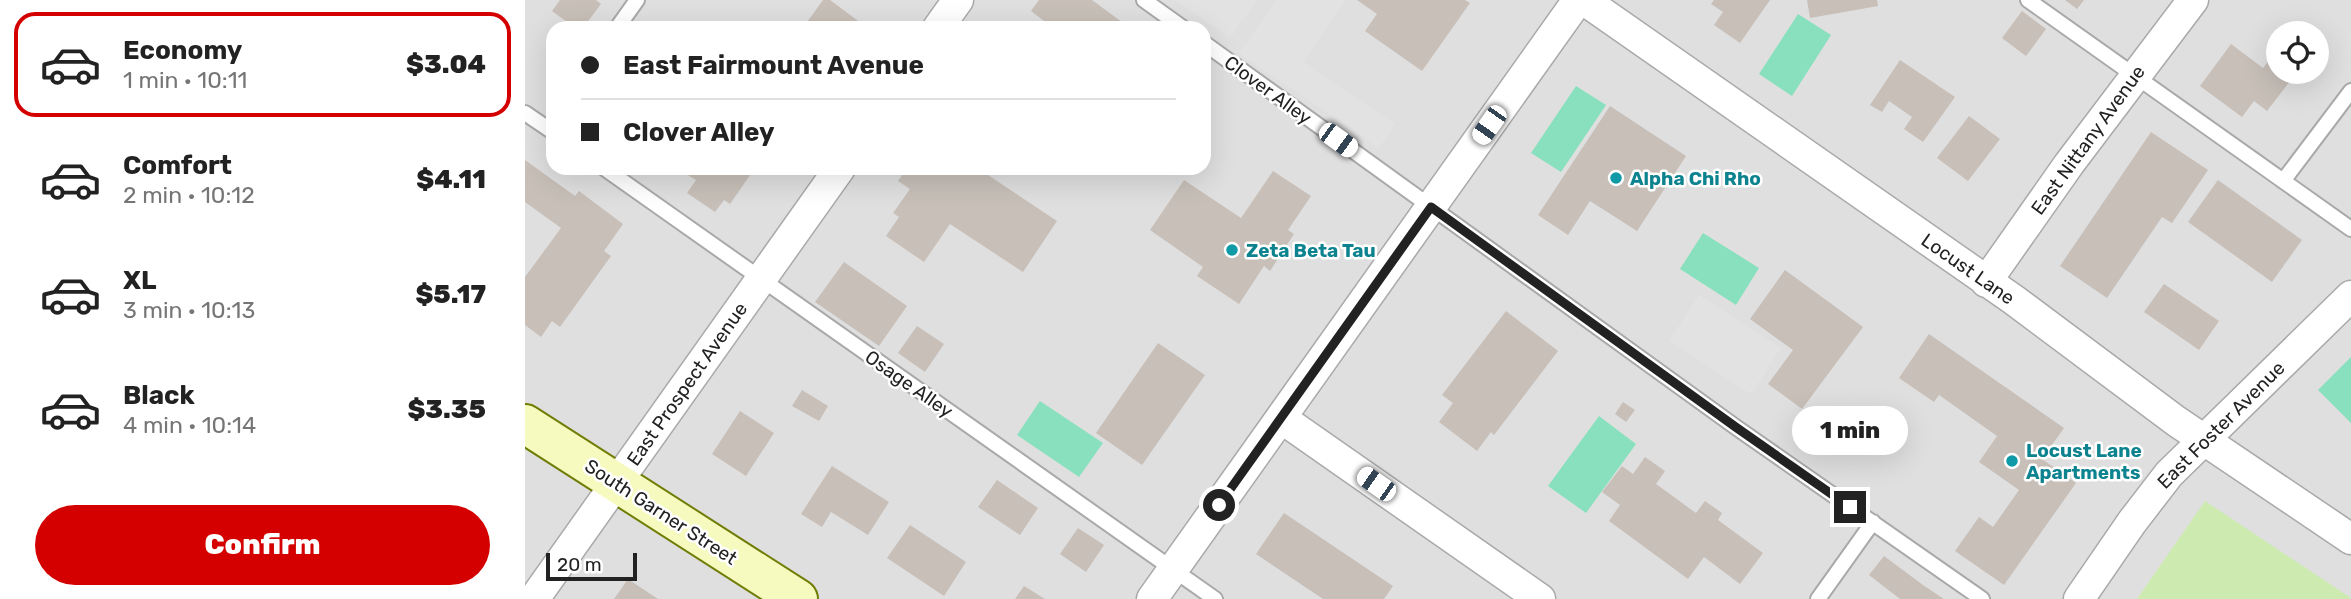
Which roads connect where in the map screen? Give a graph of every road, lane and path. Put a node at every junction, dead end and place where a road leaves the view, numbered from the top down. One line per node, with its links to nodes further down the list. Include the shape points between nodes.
1 (638, 0): 8 (lane)
2 (958, 0): 9 (street)
3 (1144, 0): 10 (lane)
4 (1578, 0): 19 (street)
5 (1584, 0): 22 (street, Locust Lane)
6 (2028, 0): 12 (lane)
7 (2193, 0): 12 (street, East Nittany Avenue)
8 (622, 21)
9 (943, 21)
10 (1173, 21)
11 (1211, 48): 19 (lane, Clover Alley)
12 (2135, 75): 18 (lane); 22 (street, East Nittany Avenue)
13 (2351, 91): 18 (lane)
14 (525, 113): 15 (lane)
15 (546, 127)
16 (614, 175): 21 (lane, Osage Alley)
17 (835, 175): 21 (street, East Prospect Avenue)
18 (2283, 181): 20 (lane)
19 (1431, 207): 24 (street); 28 (lane, Clover Alley)
20 (2351, 229)
21 (762, 279): 27 (street, East Prospect Avenue); 30 (lane, Osage Alley)
22 (1986, 282): 26 (street, Locust Lane)
23 (2351, 296): 26 (street, East Foster Avenue)
24 (1281, 418): 30 (street); 35 (street)
25 (525, 424): 27 (street, South Garner Street)
26 (2204, 440): 29 (street, Locust Lane); 38 (street, East Foster Avenue, via 2157,489)
27 (617, 483): 31 (street, East Prospect Avenue); 32 (street, South Garner Street)
28 (1873, 522): 36 (lane); 37 (lane, Clover Alley)
29 (2351, 539)
30 (1172, 570): 33 (street); 34 (lane, Osage Alley)
31 (534, 599)
32 (797, 599)
33 (1152, 599)
34 (1215, 599)
35 (1540, 599)
36 (1818, 599)
37 (1982, 599)
38 (2079, 599)

